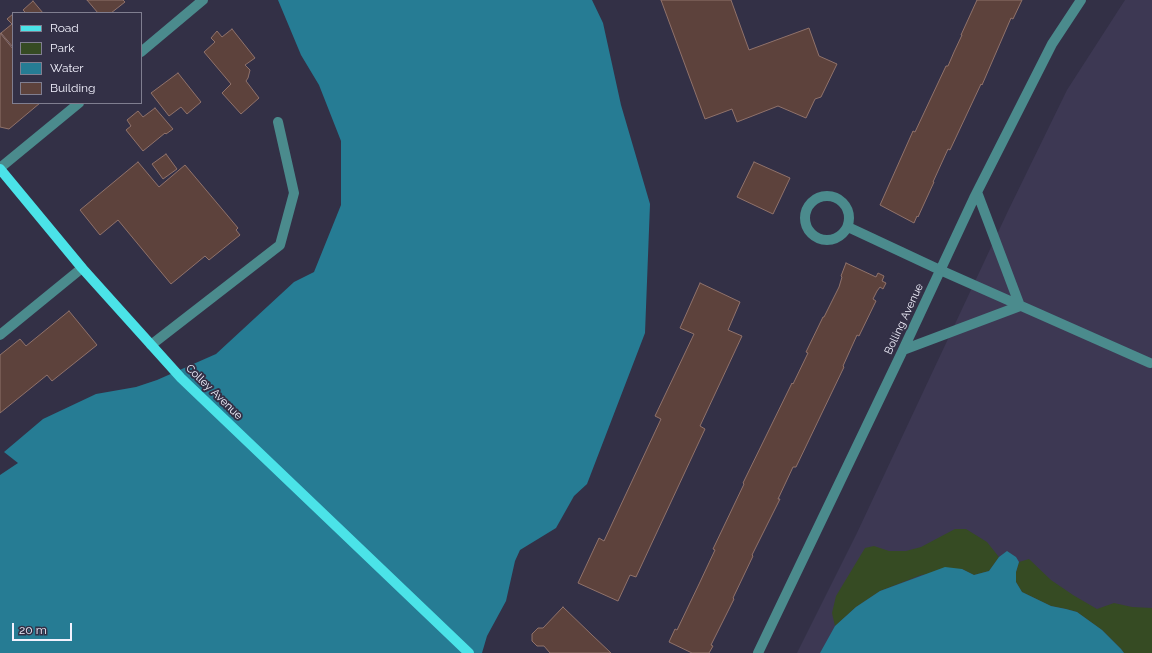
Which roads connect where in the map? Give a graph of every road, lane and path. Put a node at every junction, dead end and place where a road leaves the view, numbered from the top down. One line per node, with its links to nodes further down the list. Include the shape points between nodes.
1 (203, 0): 3 (street)
2 (1080, 0): 7 (street, Bolling Avenue, via 1052,44)
3 (142, 51)
4 (78, 104): 6 (street)
5 (278, 122): 13 (street, via 294,193 280,245)
6 (0, 168): 9 (main road, Colley Avenue)
7 (977, 192): 10 (street, Bolling Avenue); 11 (street)
8 (848, 227): 8 (street, via 849,212 840,200 833,197 817,198 807,210 805,217 809,232 822,240 830,241 837,238); 10 (street)
9 (82, 268): 12 (street); 13 (main road, Colley Avenue)
10 (940, 270): 11 (street); 14 (street, Bolling Avenue)
11 (1020, 306): 14 (street); 15 (street)
12 (0, 335)
13 (151, 344): 16 (main road, Colley Avenue, via 182,378)
14 (903, 350): 17 (street, Bolling Avenue)
15 (1150, 363)
16 (469, 653)
17 (758, 653)

